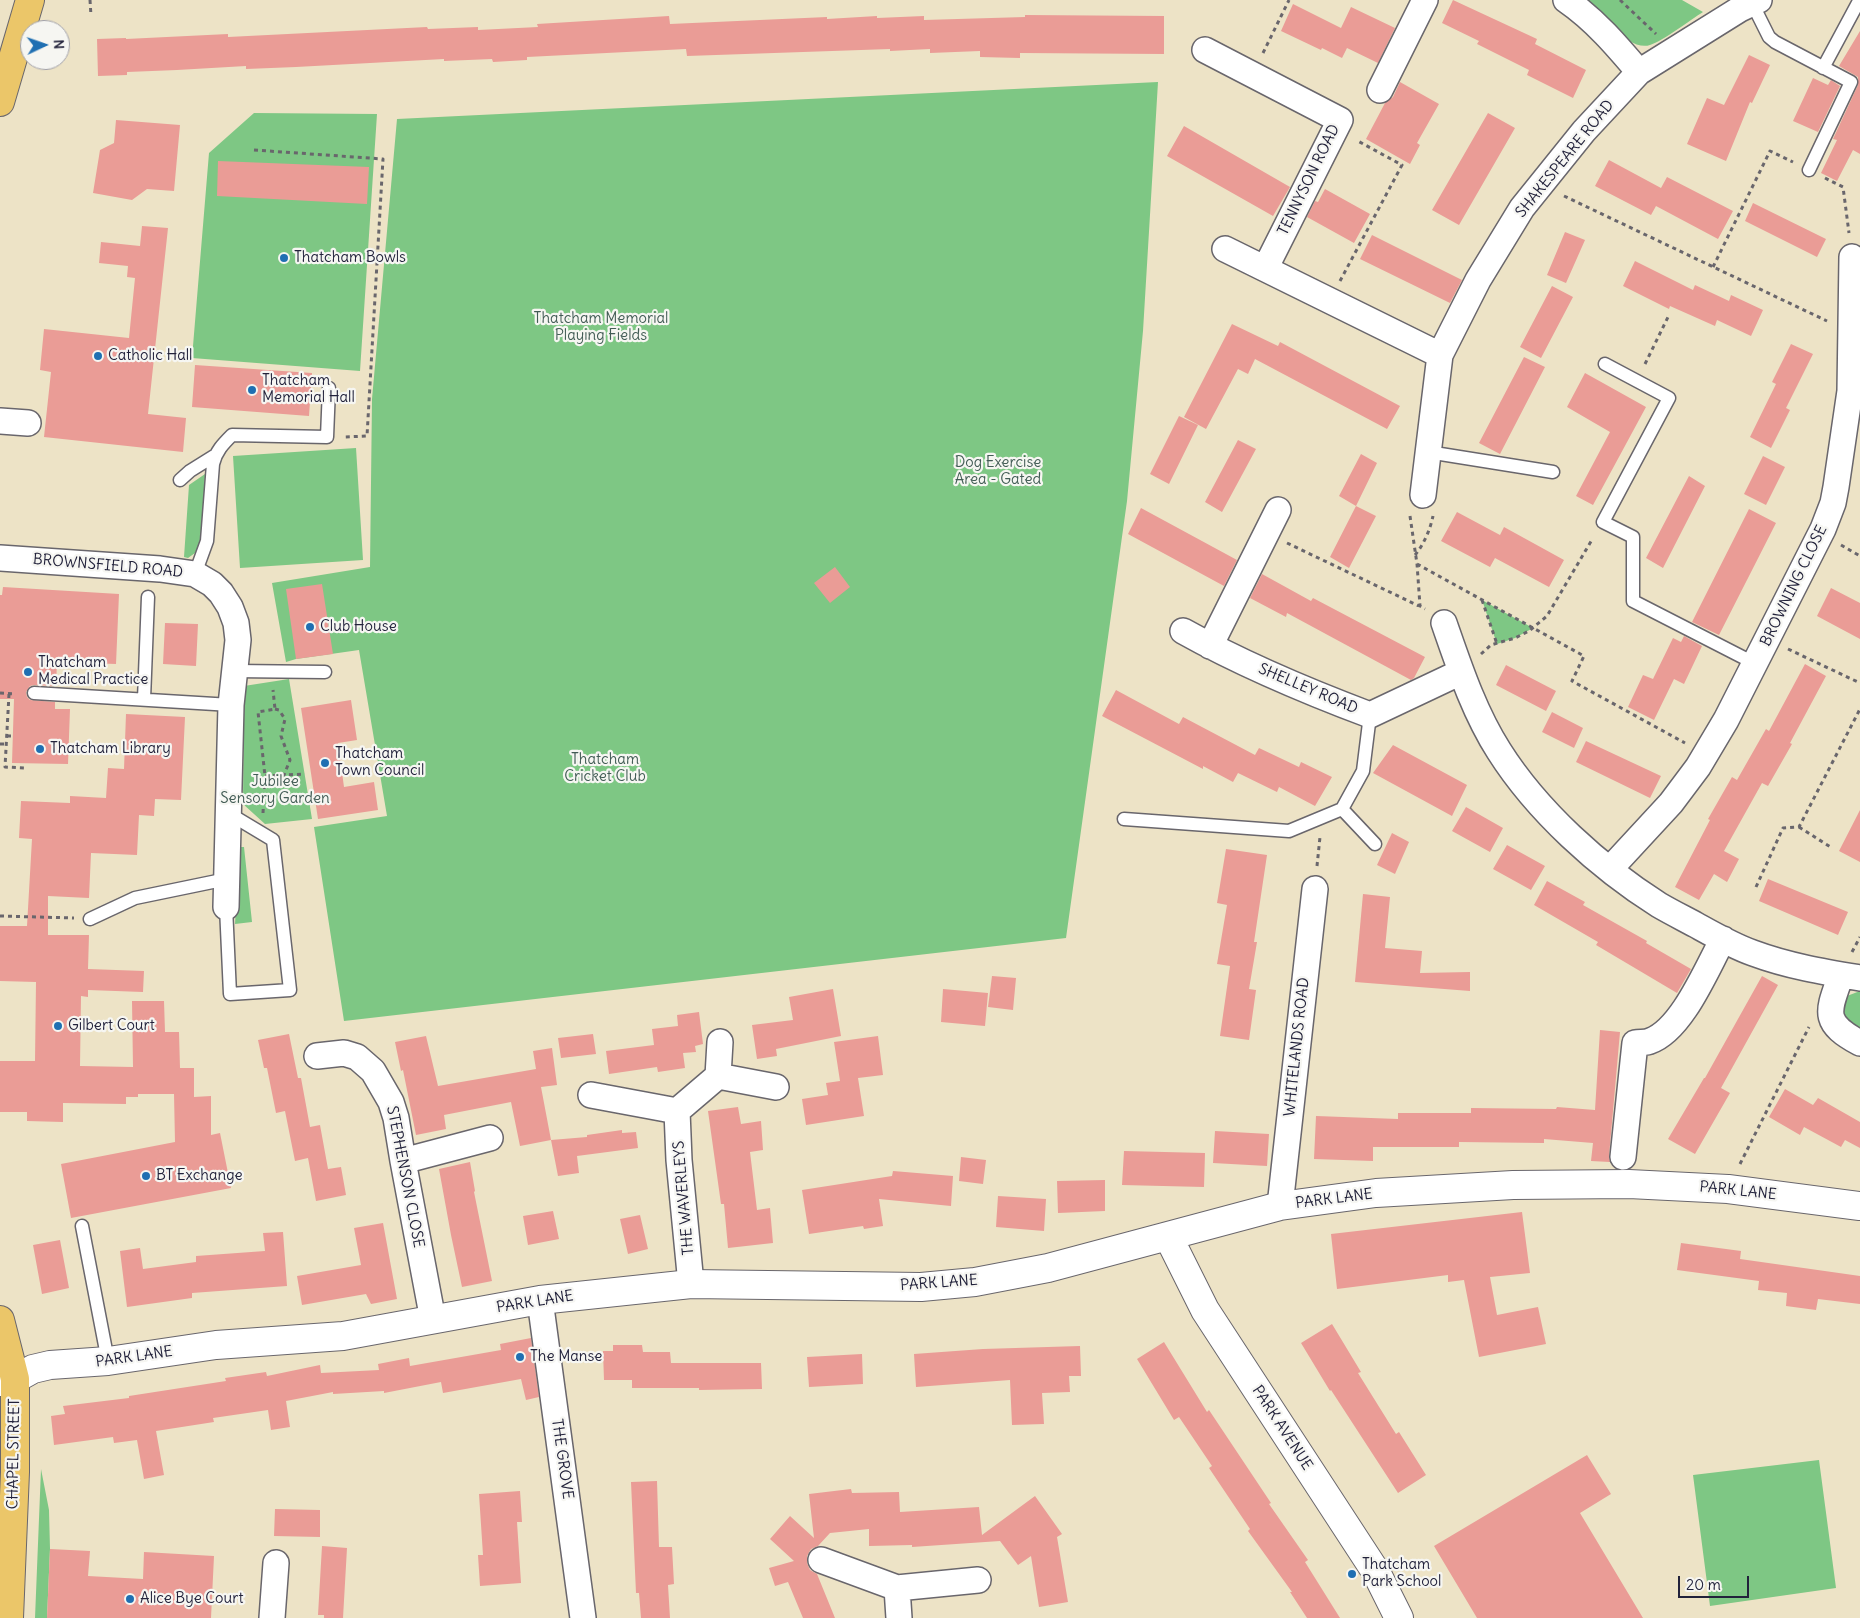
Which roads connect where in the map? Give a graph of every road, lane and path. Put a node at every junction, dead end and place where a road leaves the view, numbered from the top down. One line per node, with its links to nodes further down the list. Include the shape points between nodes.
1 (30, 0): 16 (main road)
2 (90, 0): 9 (path)
3 (1289, 0): 14 (path)
4 (1425, 0): 15 (street)
5 (1566, 0): 13 (street, via 1604,32)
6 (1620, 0): 11 (path)
7 (1859, 1): 12 (lane)
8 (1755, 2): 11 (street, SHAKESPEARE ROAD); 12 (lane, via 1769,37)
9 (91, 16)
10 (1205, 50): 14 (street, TENNYSON ROAD)
11 (1674, 51): 13 (street, SHAKESPEARE ROAD)
12 (1823, 68): 19 (lane, via 1851,82)
13 (1639, 72): 20 (street, SHAKESPEARE ROAD, via 1584,131)
14 (1252, 74): 17 (street, TENNYSON ROAD, via 1340,120)
15 (1380, 90)
16 (0, 102)
17 (1336, 129): 23 (street, TENNYSON ROAD); 25 (path, via 1402,165)
18 (254, 150): 34 (path, via 383,159 367,436)
19 (1809, 170): 22 (path, via 1843,187); 24 (path, via 1770,151)
20 (1541, 185): 24 (path); 28 (street, SHAKESPEARE ROAD, via 1522,208 1478,280)
21 (1225, 249): 23 (street)
22 (1852, 257): 27 (street, BROWNING CLOSE)
23 (1266, 267): 25 (street)
24 (1713, 267): 27 (path)
25 (1330, 300): 28 (street)
26 (1669, 315): 30 (path)
27 (1851, 333): 53 (street, BROWNING CLOSE, via 1850,391 1833,503 1824,529)
28 (1440, 355): 35 (street, SHAKESPEARE ROAD)
29 (1605, 364): 30 (lane)
30 (1637, 381): 41 (lane, via 1669,398)
31 (329, 388): 34 (lane)
32 (0, 421): 33 (street)
33 (28, 423)
34 (327, 437): 36 (lane, via 232,436)
35 (1428, 452): 37 (lane); 39 (street, SHAKESPEARE ROAD)
36 (214, 456): 38 (lane); 46 (lane, via 207,541)
37 (1553, 472)
38 (180, 480)
39 (1428, 504): 43 (path, via 1427,534); 43 (path, via 1408,495)
40 (1278, 510): 42 (street)
41 (1603, 522): 51 (path, via 1547,616); 56 (lane, via 1633,537 1633,601)
42 (1266, 533): 49 (path); 55 (street)
43 (1415, 555): 45 (path)
44 (0, 558): 46 (street, BROWNSFIELD ROAD)
45 (1417, 564): 48 (path); 49 (path)
46 (195, 574): 57 (street, BROWNSFIELD ROAD, via 221,592 230,607 238,640)
47 (148, 597): 64 (lane)
48 (1482, 600): 51 (path); 54 (path)
49 (1420, 606): 50 (path)
50 (1444, 623): 60 (street)
51 (1533, 628): 54 (path); 73 (path, via 1584,656 1572,681)
52 (1183, 631): 55 (street, SHELLEY ROAD)
53 (1768, 639): 56 (street, BROWNING CLOSE); 61 (path)
54 (1496, 644): 60 (path)
55 (1210, 646): 68 (street, SHELLEY ROAD)
56 (1756, 664): 73 (street, BROWNING CLOSE)
57 (234, 671): 58 (lane); 65 (street, BROWNSFIELD ROAD)
58 (271, 672): 59 (lane); 66 (path)
59 (325, 672)
60 (1461, 672): 68 (street, SHELLEY ROAD); 86 (street, via 1484,723 1515,776 1536,802)
61 (1860, 683)
62 (34, 692): 64 (lane)
63 (9, 694): 69 (path)
64 (144, 699): 65 (lane)
65 (231, 705): 79 (street, BROWNSFIELD ROAD)
66 (275, 709): 76 (path, via 284,719 281,736 290,760); 77 (path, via 258,712)
67 (1860, 709): 83 (path)
68 (1370, 715): 78 (lane, via 1363,771)
69 (7, 736): 70 (path); 72 (path)
70 (13, 736)
71 (0, 744): 72 (path)
72 (6, 744): 74 (path, via 5,767)
73 (1705, 755): 86 (street, BROWNING CLOSE, via 1671,803)
74 (26, 768)
75 (305, 774): 76 (path)
76 (284, 775): 77 (path)
77 (265, 776): 82 (path)
78 (1342, 809): 80 (lane); 84 (lane)
79 (228, 813): 87 (street, BROWNSFIELD ROAD); 90 (lane, via 273,840 290,990 230,994)
80 (1322, 817): 81 (lane, via 1289,831); 89 (path)
81 (1124, 819)
82 (262, 822)
83 (1799, 827): 85 (path); 88 (path, via 1783,828)
84 (1375, 844)
85 (1832, 848)
86 (1610, 870): 93 (street, via 1659,905)
87 (227, 879): 90 (street, BROWNSFIELD ROAD); 92 (lane, via 135,898)
88 (1756, 887)
89 (1315, 889): 107 (street, WHITELANDS ROAD)
90 (226, 907)
91 (0, 916): 92 (path)
92 (90, 919)
93 (1722, 939): 94 (street, via 1761,955); 104 (street, via 1692,998 1671,1026 1649,1042 1635,1043)
94 (1850, 977): 95 (street, via 1831,1002)
95 (1830, 1014): 97 (street, via 1844,1035); 106 (path, via 1811,1022)
96 (720, 1042): 99 (street)
97 (1860, 1043)
98 (317, 1056): 105 (street, STEPHENSON CLOSE, via 351,1054 373,1071 394,1112)
99 (718, 1076): 100 (street); 102 (street)
100 (776, 1087)
101 (591, 1095): 102 (street)
102 (677, 1112): 111 (street, THE WAVERLEYS)
103 (490, 1138): 105 (street)
104 (1623, 1157)
105 (403, 1161): 114 (street, STEPHENSON CLOSE)
106 (1728, 1189): 107 (street, PARK LANE, via 1630,1184 1513,1185 1376,1193); 108 (street, PARK LANE)
107 (1280, 1206): 110 (street, PARK LANE)
108 (1860, 1206)
109 (82, 1226): 115 (lane)
110 (1168, 1236): 111 (street, PARK LANE, via 1048,1268 939,1286); 125 (street, PARK AVENUE, via 1205,1310 1376,1572)
111 (691, 1284): 112 (street, PARK LANE)
112 (540, 1300): 114 (street, PARK LANE); 123 (street, THE GROVE)
113 (0, 1320): 116 (main road, CHAPEL STREET)
114 (433, 1320): 115 (street, PARK LANE, via 343,1336 216,1345)
115 (108, 1361): 116 (street, PARK LANE, via 41,1367)
116 (7, 1380): 121 (main road, CHAPEL STREET, via 15,1472)
117 (821, 1560): 120 (street)
118 (276, 1563): 122 (street)
119 (978, 1580): 120 (street)
120 (897, 1588): 124 (street)
121 (9, 1618)
122 (272, 1618)
123 (583, 1618)
124 (899, 1618)
125 (1399, 1618)

